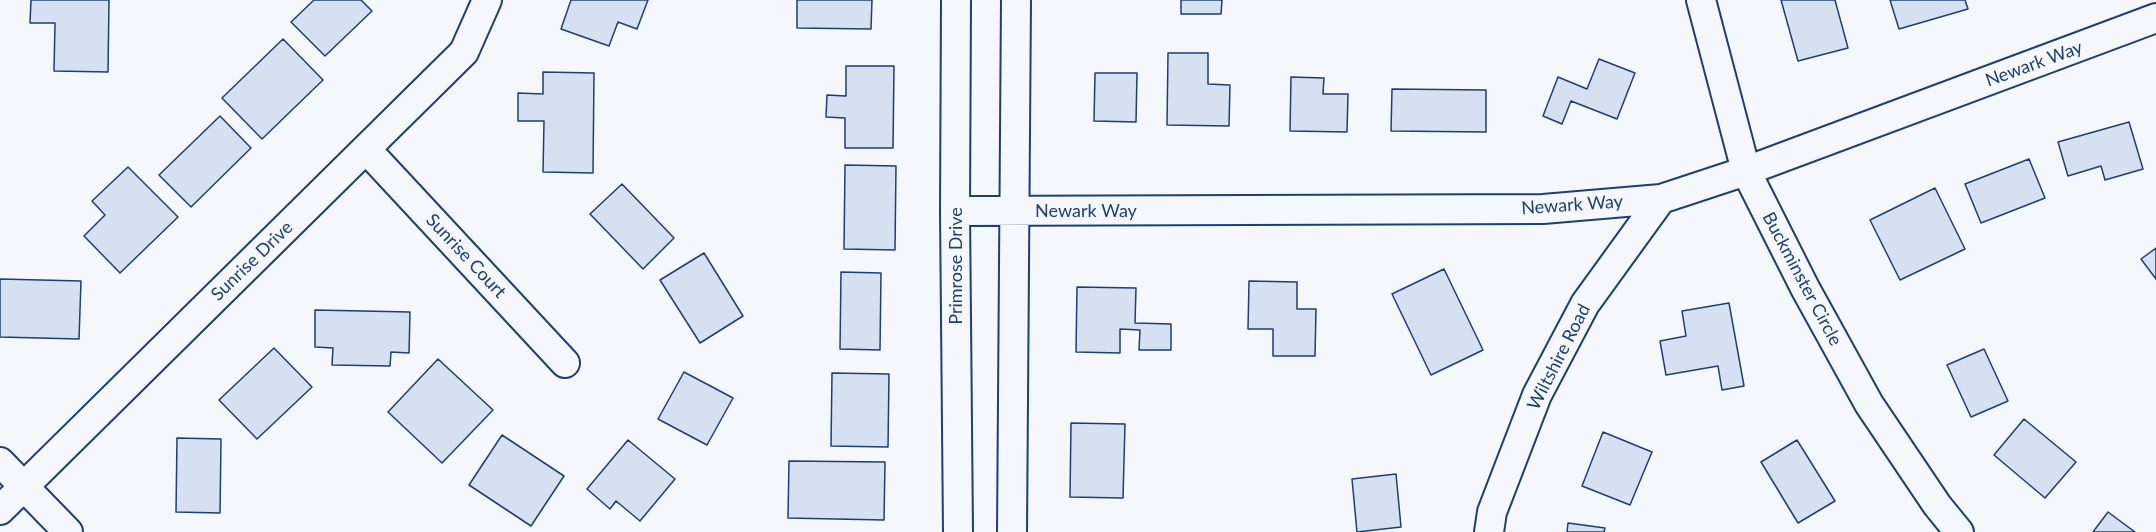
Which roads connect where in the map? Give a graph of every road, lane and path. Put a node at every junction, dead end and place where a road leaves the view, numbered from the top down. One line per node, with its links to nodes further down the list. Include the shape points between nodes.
1 (487, 0): 8 (street, Sunrise Drive, via 464,52)
2 (956, 0): 11 (street, Primrose Drive)
3 (1016, 0): 12 (street)
4 (1701, 0): 9 (street, Buckminster Circle)
5 (2153, 0): 6 (street)
6 (2156, 10)
7 (2156, 18): 9 (street, Newark Way)
8 (366, 149): 13 (street, Sunrise Court); 15 (street, Sunrise Drive)
9 (1746, 171): 10 (street, Newark Way); 21 (street, Buckminster Circle, via 1869,404 1937,506)
10 (1661, 199): 12 (street, Newark Way, via 1543,208); 20 (street, Wiltshire Road, via 1585,304 1537,395 1492,512)
11 (955, 211): 12 (street, Newark Way); 18 (street, Primrose Drive)
12 (1013, 212): 19 (street)
13 (565, 363)
14 (0, 462): 15 (street)
15 (24, 486): 16 (street, Sunrise Drive); 17 (street)
16 (0, 510)
17 (68, 532)
18 (958, 532)
19 (1012, 532)
20 (1489, 532)
21 (1959, 532)

